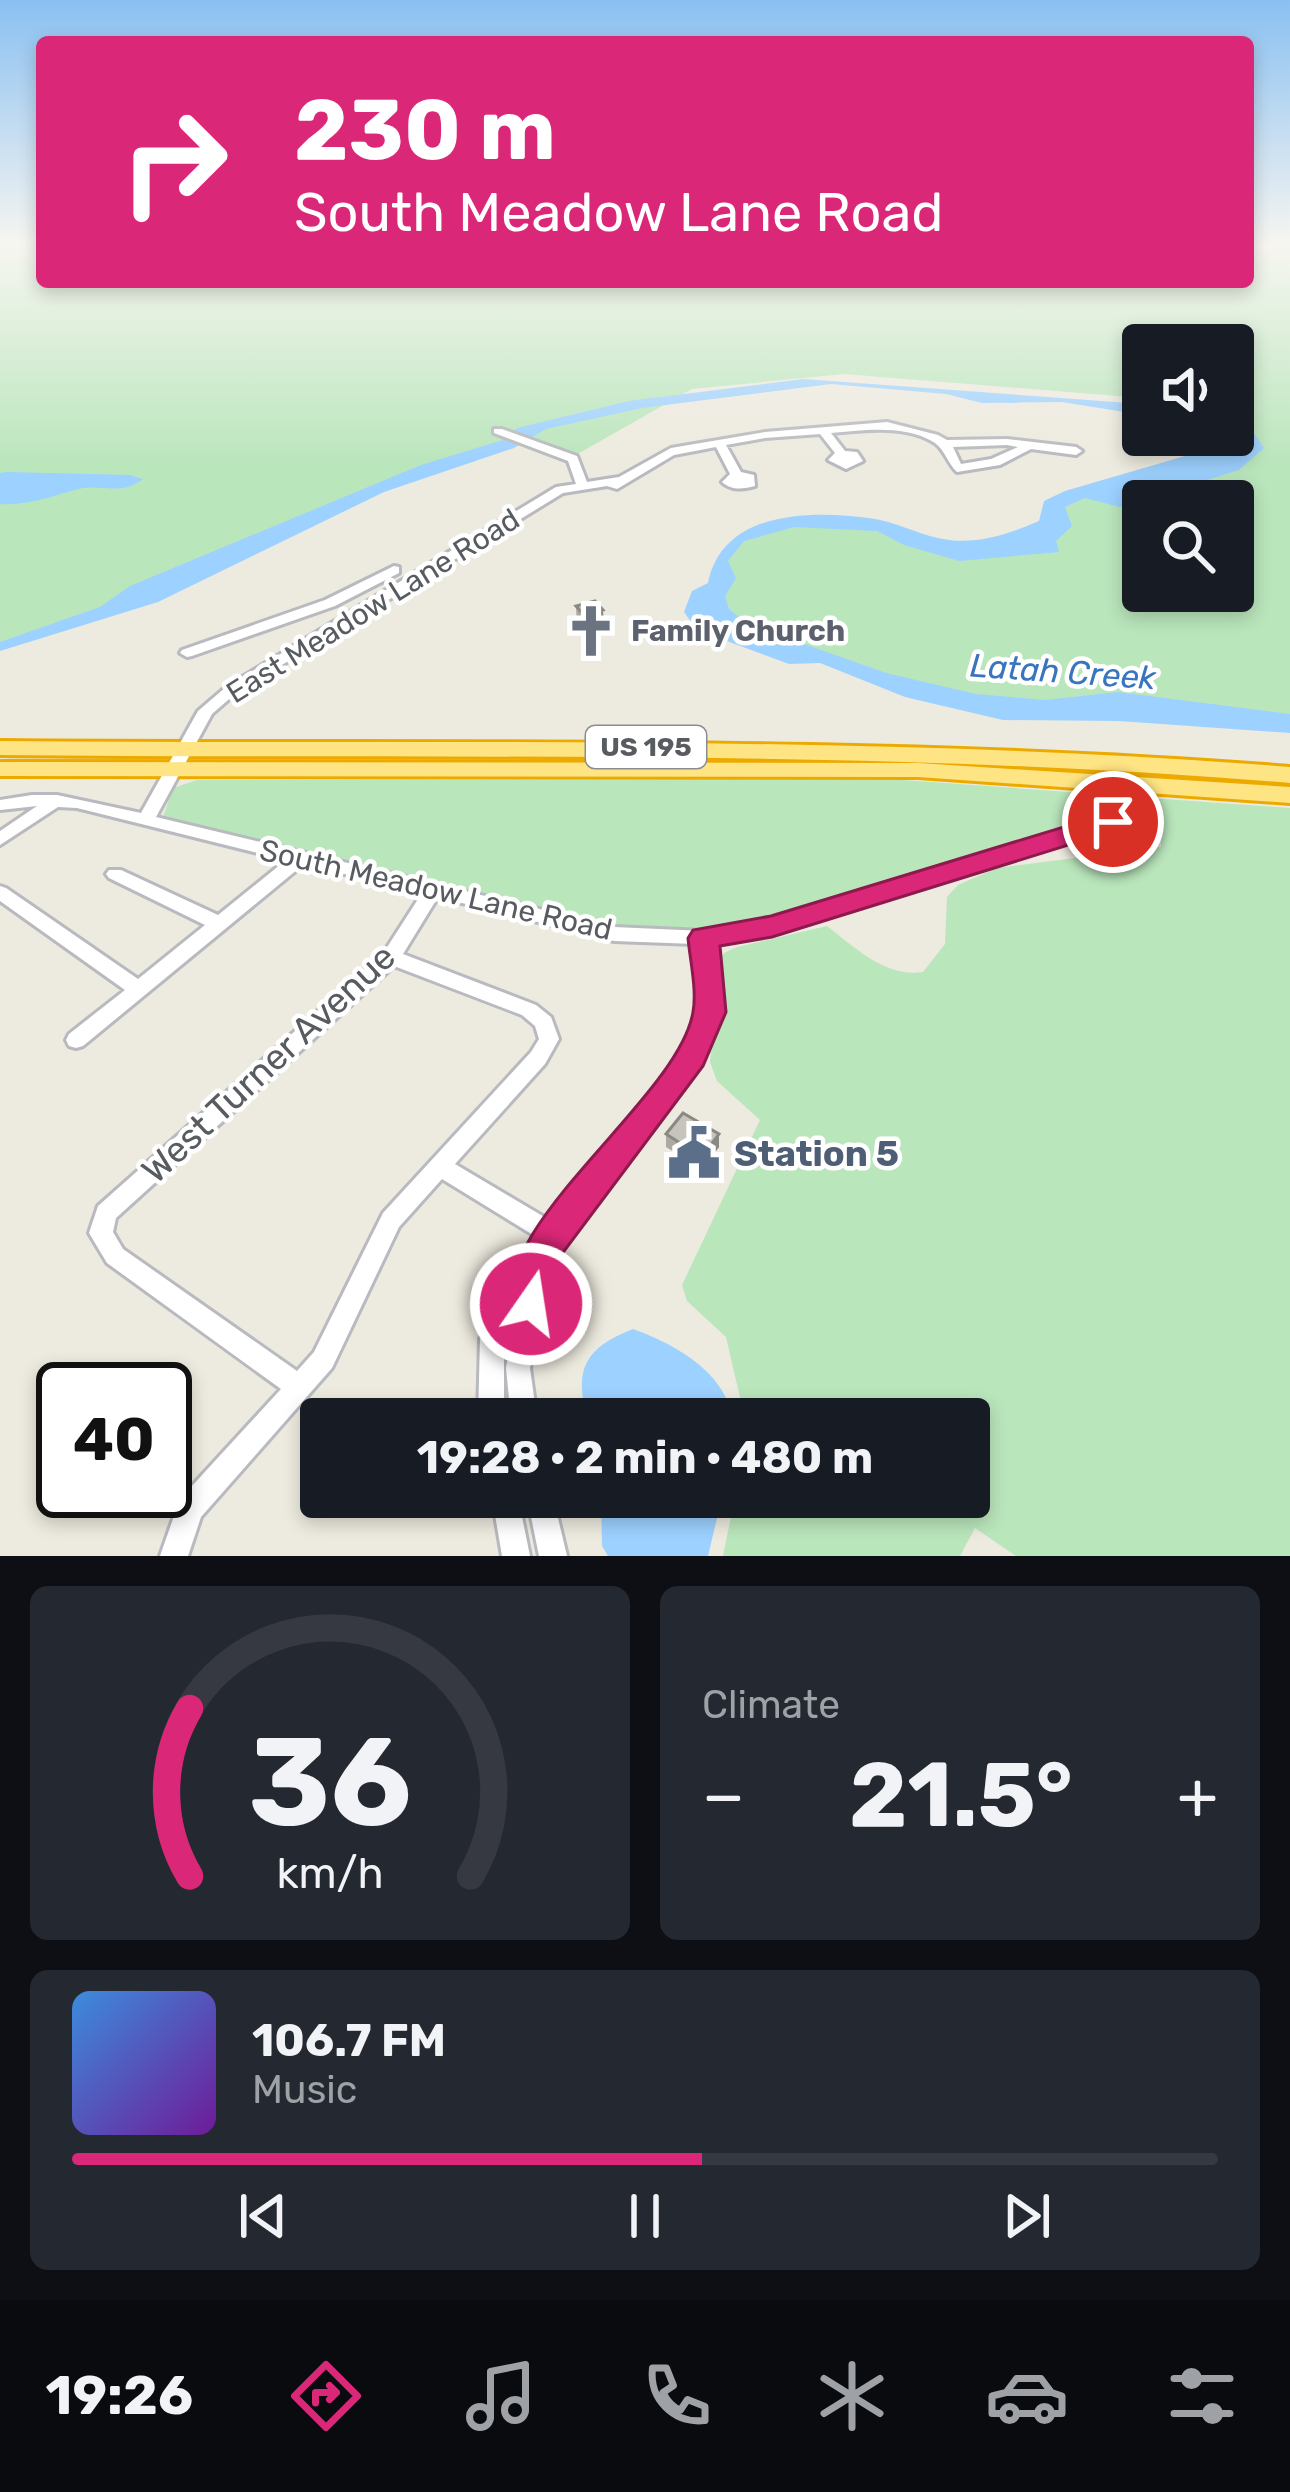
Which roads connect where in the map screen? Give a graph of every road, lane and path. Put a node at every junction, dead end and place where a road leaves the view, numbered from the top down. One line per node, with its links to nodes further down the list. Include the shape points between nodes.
1 (498, 431): 8 (street, via 573,459)
2 (824, 431): 3 (street, via 900,426); 5 (street); 9 (street)
3 (945, 444): 4 (street); 4 (street, via 957,468)
4 (1029, 444): 6 (street)
5 (721, 446): 7 (street); 8 (street, via 664,454 602,488)
6 (1076, 451)
7 (736, 475)
8 (582, 484): 10 (street, East Meadow Lane Road)
9 (859, 484)
10 (404, 585): 11 (street, via 387,575); 13 (street, East Meadow Lane Road, via 232,690 206,711)
11 (187, 653)
12 (0, 748): 13 (highway, US 195)
13 (178, 760): 14 (highway, US 195); 15 (highway, US 195, via 772,746 1009,752); 16 (highway, US 195, via 918,770); 19 (street)
14 (0, 769)
15 (1290, 775)
16 (1290, 795)
17 (57, 800): 18 (street, South Meadow Lane Road); 19 (street, South Meadow Lane Road); 21 (street)
18 (0, 805)
19 (146, 820): 22 (street, South Meadow Lane Road)
20 (1144, 824): 27 (street, South Meadow Lane Road, via 1113,822 772,926)
21 (0, 838)
22 (299, 859): 24 (street, South Meadow Lane Road); 26 (street)
23 (115, 874): 26 (street)
24 (433, 890): 27 (street, South Meadow Lane Road, via 614,934); 28 (street, West Turner Avenue)
25 (0, 892): 29 (street)
26 (220, 924): 29 (street)
27 (704, 938): 32 (street, via 709,1012 686,1066)
28 (391, 957): 31 (street, via 529,1010 549,1040); 34 (street, West Turner Avenue, via 106,1213 101,1233 115,1256)
29 (139, 989): 30 (street)
30 (76, 1040)
31 (440, 1166): 32 (street); 34 (street, via 391,1220 323,1360)
32 (552, 1234): 33 (street)
33 (537, 1257): 35 (street, via 511,1290 492,1339); 36 (street, via 518,1368)
34 (298, 1386): 39 (street, via 190,1509)
35 (491, 1398)
36 (522, 1398)
37 (509, 1518): 40 (street)
38 (545, 1518): 41 (street)
39 (174, 1556)
40 (516, 1556)
41 (553, 1556)

